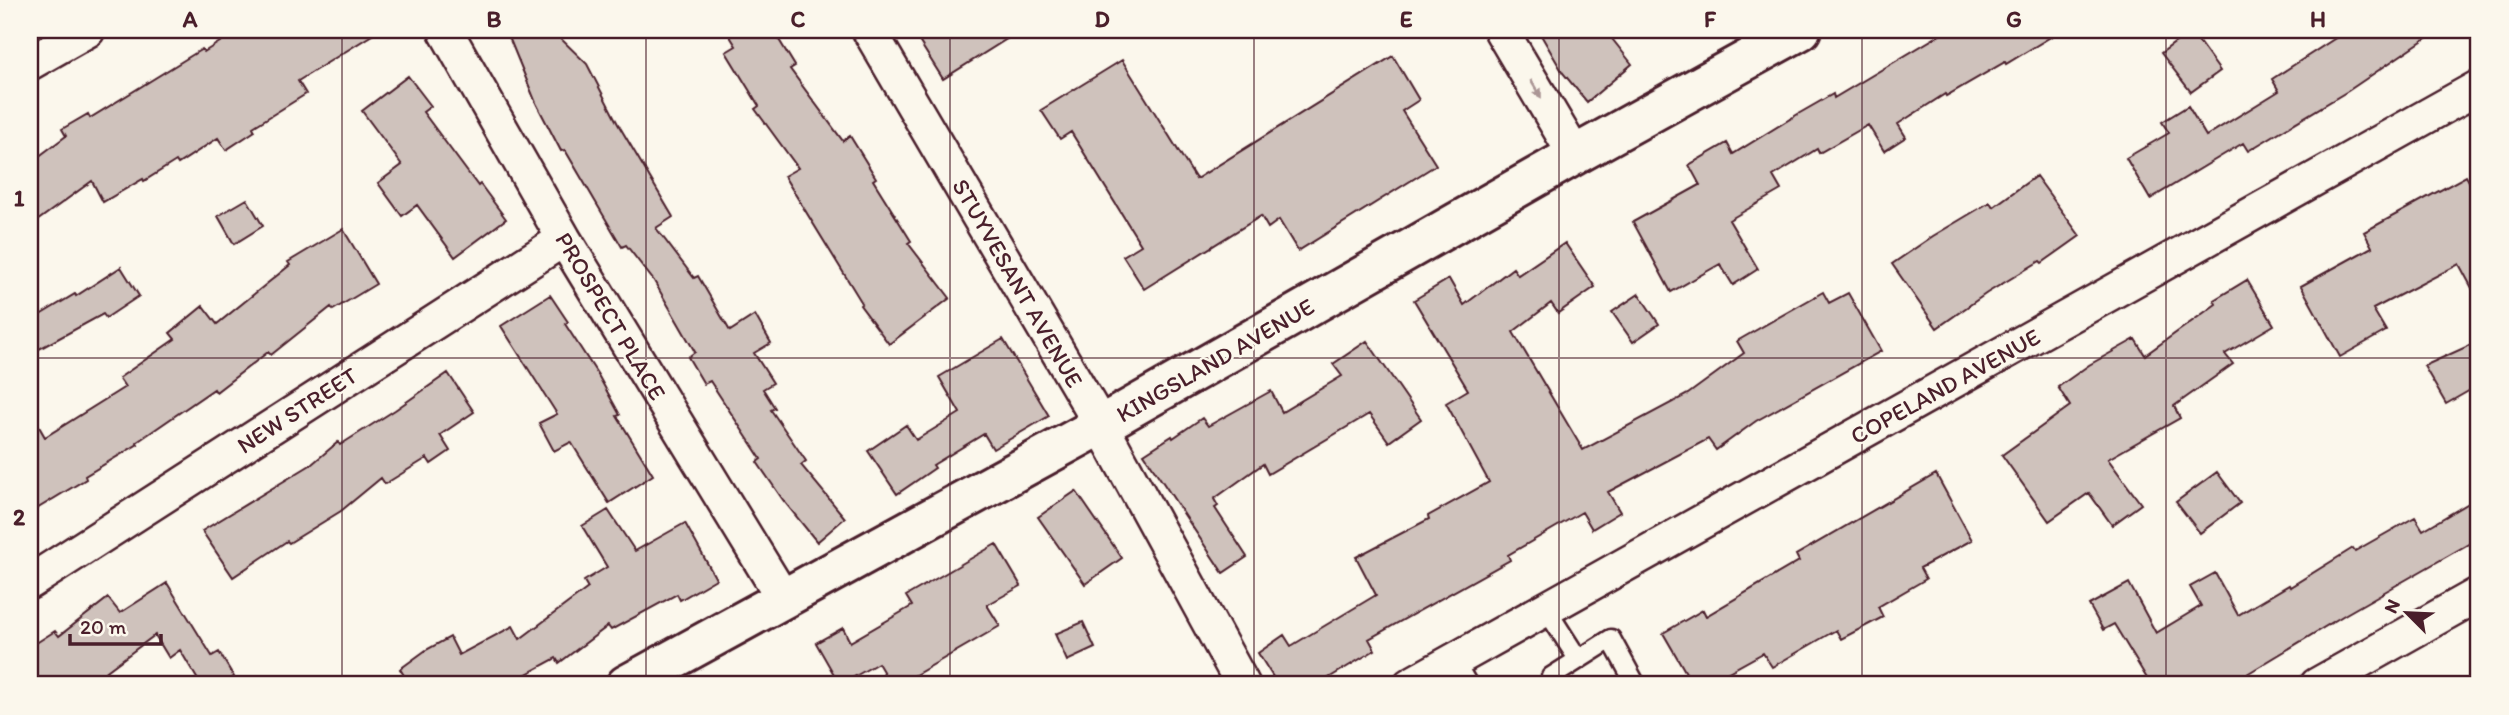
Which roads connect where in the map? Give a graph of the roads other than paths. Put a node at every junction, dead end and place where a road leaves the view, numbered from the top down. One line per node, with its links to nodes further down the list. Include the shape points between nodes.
1 (88, 30): 6 (street)
2 (444, 30): 9 (street, PROSPECT PLACE)
3 (869, 30): 10 (street, STUYVESANT AVENUE)
4 (1501, 30): 8 (street, one-way to 8)
5 (1801, 30): 8 (main road, KINGSLAND AVENUE)
6 (30, 63)
7 (2479, 87): 14 (street, COPELAND AVENUE)
8 (1575, 155): 10 (main road, KINGSLAND AVENUE)
9 (564, 239): 11 (street, NEW STREET); 13 (street, PROSPECT PLACE)
10 (1101, 425): 13 (main road, KINGSLAND AVENUE); 19 (street, STUYVESANT AVENUE)
11 (30, 582)
12 (2479, 594): 22 (street)
13 (783, 598): 18 (main road, KINGSLAND AVENUE)
14 (1546, 609): 15 (lane); 16 (street, COPELAND AVENUE)
15 (1578, 659): 17 (lane); 21 (lane, via 1611,639)
16 (1461, 673): 20 (street, COPELAND AVENUE)
17 (1553, 681)
18 (625, 685)
19 (1243, 685)
20 (1410, 685)
21 (1636, 685)
22 (2317, 685)

